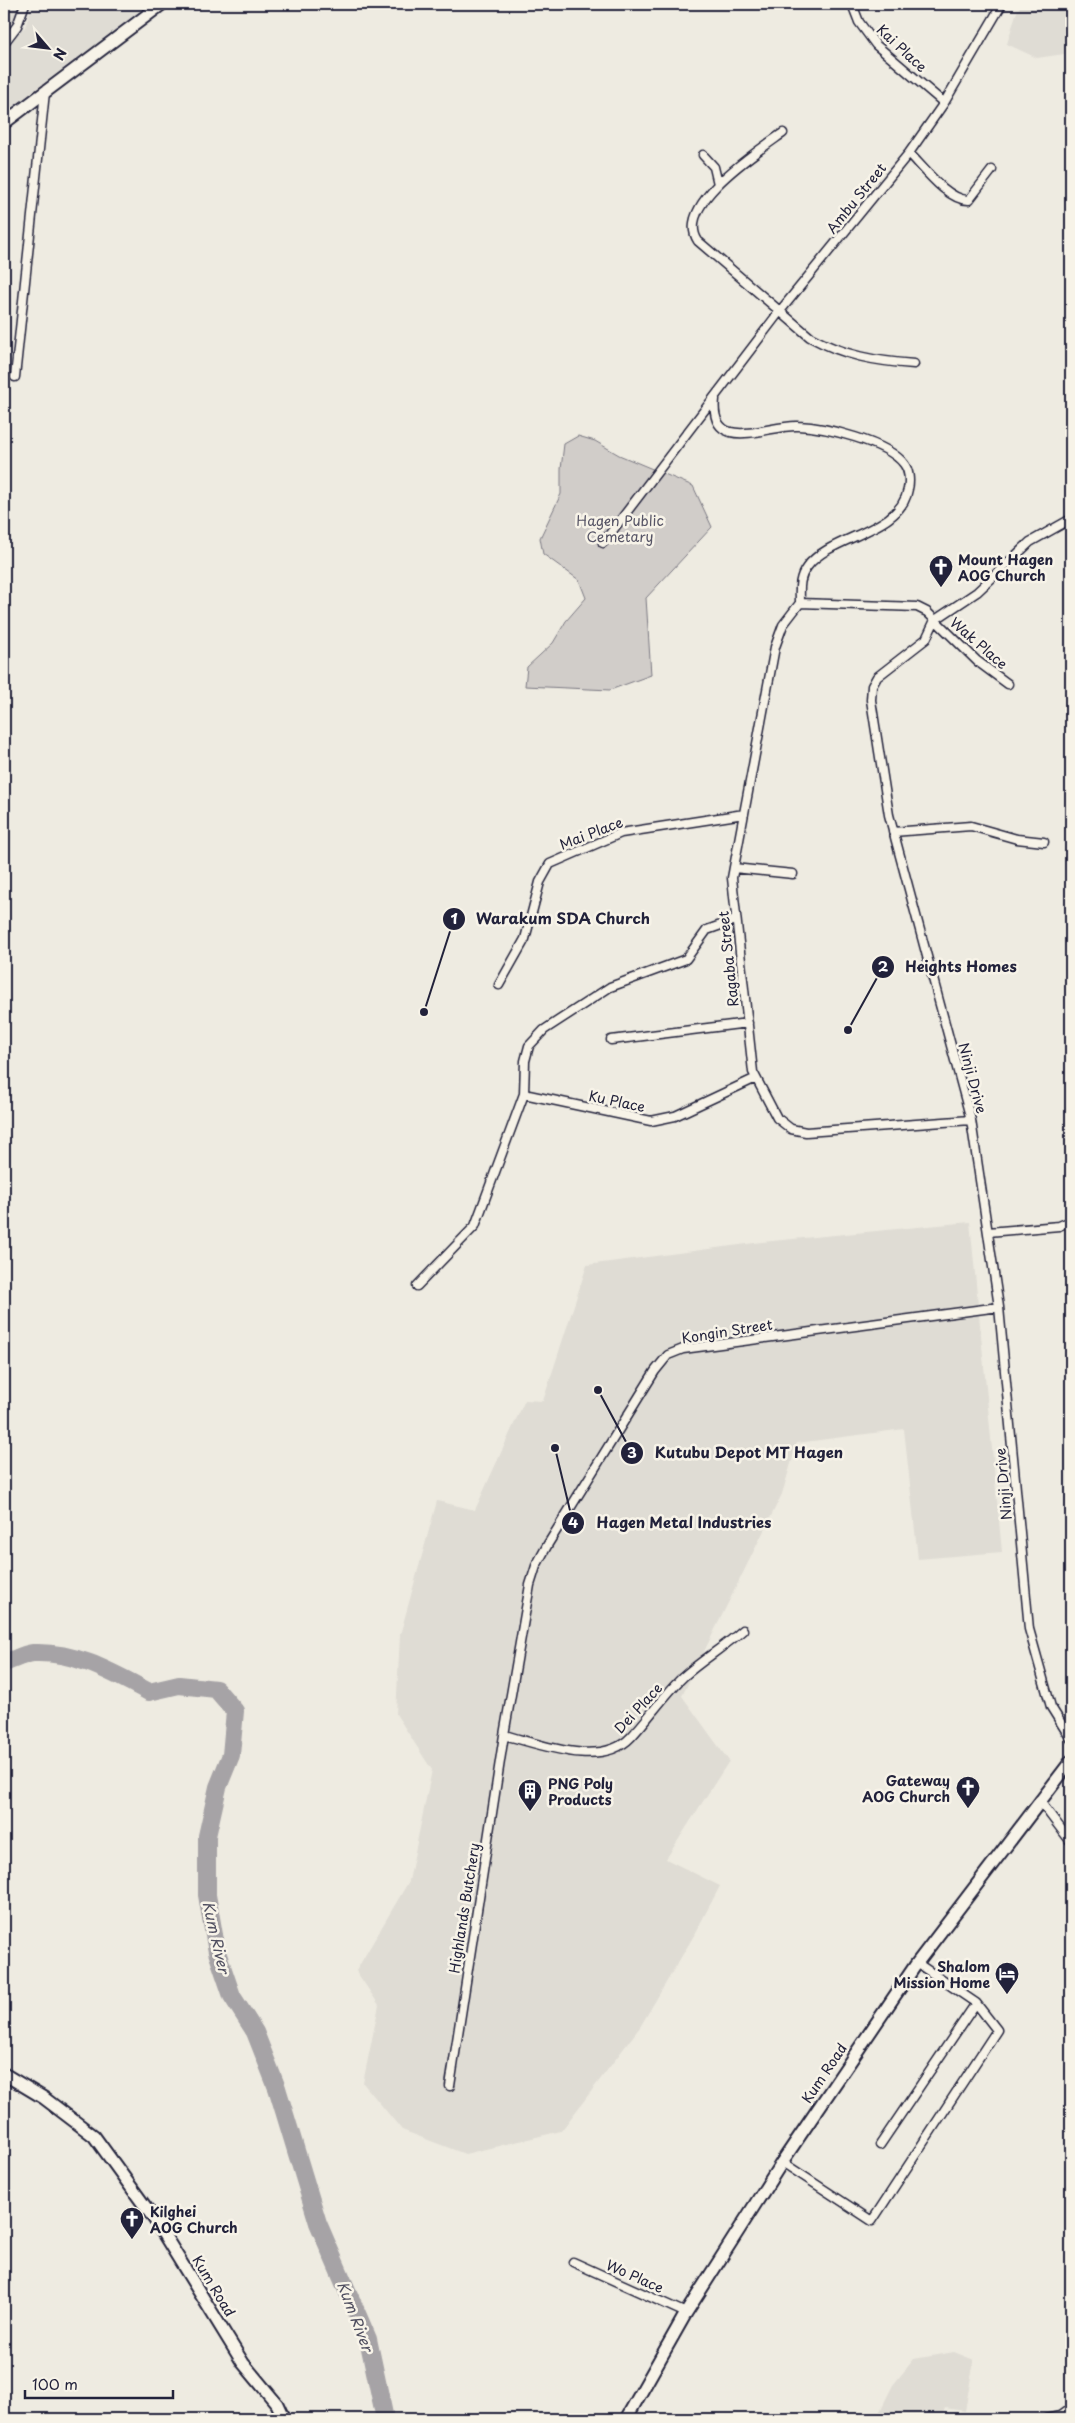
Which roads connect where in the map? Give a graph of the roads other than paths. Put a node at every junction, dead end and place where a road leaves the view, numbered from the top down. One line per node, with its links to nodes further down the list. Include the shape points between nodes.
1 (25, 4): 5 (street, via 17,26)
2 (162, 4): 6 (street)
3 (852, 4): 7 (street, Kai Place, via 859,22 876,45)
4 (1002, 4): 7 (street, Ambu Street)
5 (4, 42)
6 (45, 92): 8 (street); 16 (street)
7 (944, 103): 10 (street, Ambu Street)
8 (4, 123)
9 (783, 133): 13 (street)
10 (909, 153): 12 (street, via 960,201 969,200); 14 (street, Ambu Street)
11 (703, 155): 13 (street, via 714,167)
12 (992, 170)
13 (718, 184): 14 (street, via 699,207 692,222 692,233)
14 (780, 311): 15 (street, via 810,337 832,349 875,361); 17 (street, Ambu Street)
15 (914, 364)
16 (15, 377)
17 (715, 399): 19 (street, Ambu Street); 20 (street, via 713,415 718,424 730,431 756,433 796,426 814,428 853,437 892,452 904,464 910,481 907,499 893,516 818,556 800,579)
18 (1071, 519): 21 (street, Ninji Drive, via 1030,542 977,592)
19 (603, 543)
20 (800, 603): 21 (street, Wak Place, via 917,607); 23 (street, Ragaba Street, via 783,625 775,647)
21 (935, 620): 22 (street, Wak Place, via 977,661); 24 (street, Ninji Drive, via 926,639 877,677 872,686 871,700)
22 (1008, 684)
23 (744, 814): 26 (street, Ragaba Street); 29 (street, Mai Place, via 621,833 550,864 540,882 525,939)
24 (893, 832): 25 (street, via 971,826 1017,839); 34 (street, Ninji Drive)
25 (1044, 842)
26 (734, 868): 27 (street); 28 (street, Ragaba Street)
27 (794, 874)
28 (735, 920): 30 (street, Ragaba Street); 33 (street, via 707,930 686,960 610,987 544,1030 529,1046)
29 (499, 985)
30 (748, 1023): 31 (street); 32 (street, Ragaba Street)
31 (611, 1040)
32 (756, 1078): 33 (street, Ku Place, via 675,1116 651,1121); 34 (street, Ragaba Street, via 777,1118 791,1129 806,1132)
33 (524, 1094): 37 (street, via 475,1226)
34 (971, 1120): 36 (street, Ninji Drive)
35 (1071, 1221): 36 (street, via 1059,1226)
36 (988, 1232): 38 (street, Ninji Drive)
37 (417, 1286)
38 (999, 1307): 40 (street, Kongin Street, via 692,1347 668,1355 655,1371 536,1566); 41 (street, Ninji Drive, via 1029,1629 1051,1707)
39 (743, 1630): 40 (street, Dei Place, via 683,1677 629,1740 614,1750 580,1753)
40 (504, 1735): 48 (street, Highlands Butchery)
41 (1071, 1739)
42 (1071, 1761): 43 (street, Kum Road)
43 (1040, 1800): 44 (street); 45 (street, Kum Road)
44 (1071, 1842)
45 (917, 1963): 46 (street); 50 (street, Kum Road)
46 (976, 2003): 49 (street); 50 (street, via 997,2030 872,2222)
47 (4, 2074): 54 (street, Kum Road, via 44,2098 94,2136 155,2220 243,2363 277,2404)
48 (450, 2086)
49 (880, 2145)
50 (782, 2162): 52 (street, Kum Road)
51 (574, 2262): 52 (street, Wo Place)
52 (686, 2313): 55 (street, Kum Road)
53 (1071, 2408): 56 (street, via 1060,2416)
54 (284, 2419)
55 (626, 2419)
56 (1046, 2419)

